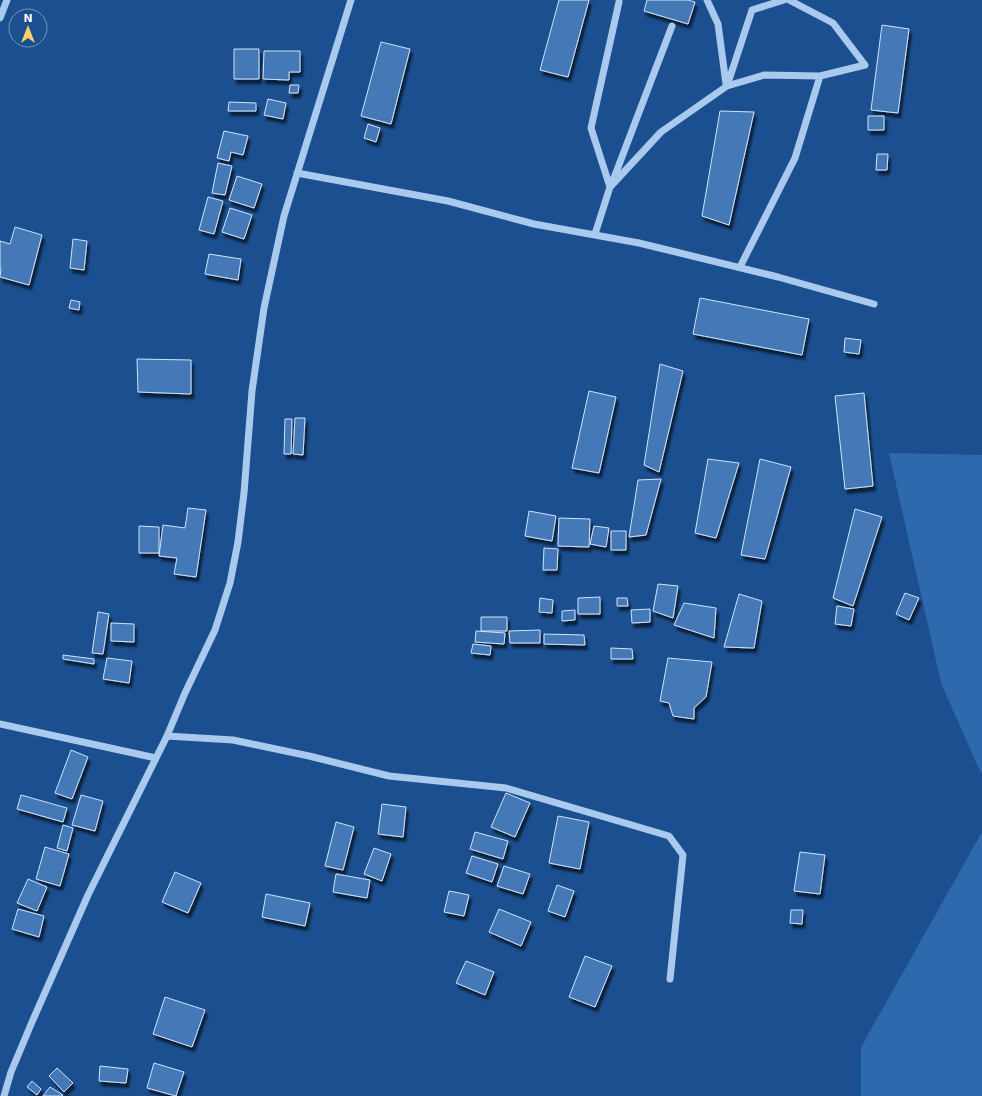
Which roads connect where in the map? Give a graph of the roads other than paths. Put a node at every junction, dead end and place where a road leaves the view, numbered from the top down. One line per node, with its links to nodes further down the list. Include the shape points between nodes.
1 (7, 0): 7 (street)
2 (351, 0): 11 (street)
3 (707, 0): 10 (street, via 718,24)
4 (784, 0): 10 (street, via 752,10)
5 (788, 0): 9 (street, via 833,23 865,65)
6 (618, 2): 12 (street, via 591,128)
7 (0, 18)
8 (672, 26): 12 (street)
9 (820, 76): 10 (street, via 764,76); 14 (street, via 795,158)
10 (727, 86): 12 (street, via 661,132)
11 (297, 173): 13 (street, via 448,202 534,224); 17 (street, via 284,216 264,308 252,391 238,542 230,583 215,630)
12 (610, 187): 13 (street)
13 (595, 234): 14 (street)
14 (740, 267): 15 (street)
15 (874, 304)
16 (0, 724): 18 (street)
17 (167, 736): 18 (street); 19 (street, via 233,740 388,776 506,788 669,836 683,855)
18 (156, 758): 20 (street, via 88,895 11,1072)
19 (670, 978)
20 (4, 1096)

